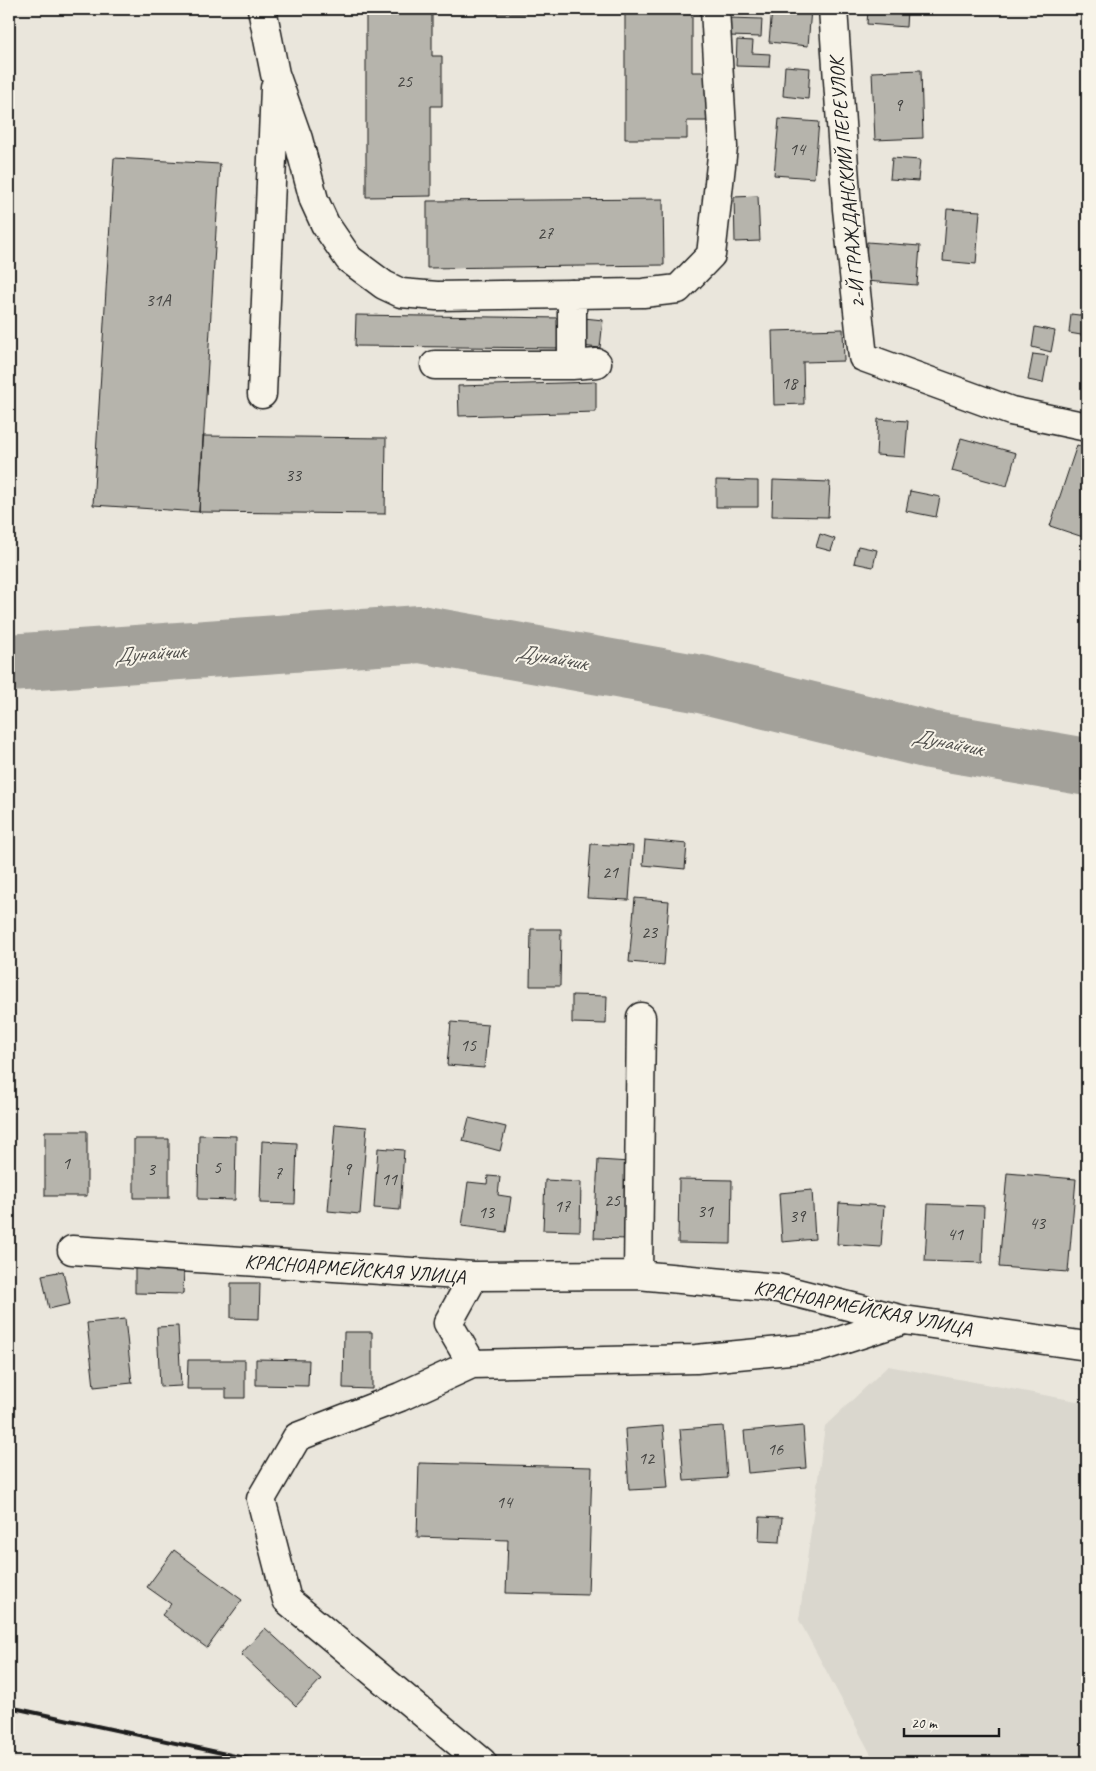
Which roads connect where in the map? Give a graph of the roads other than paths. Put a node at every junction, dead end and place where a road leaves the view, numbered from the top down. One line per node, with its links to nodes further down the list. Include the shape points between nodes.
1 (262, 9): 4 (street)
2 (715, 9): 5 (street, via 723,147 711,255 678,289)
3 (833, 9): 8 (street, 2-Й ГРАЖДАНСКИЙ ПЕРЕУЛОК, via 846,209 863,357 1011,411)
4 (275, 74): 5 (street, via 298,139 314,200 325,224 349,259 364,272 401,293 437,296); 7 (street)
5 (572, 294): 6 (street, via 584,364)
6 (435, 365)
7 (262, 394)
8 (1087, 427)
9 (641, 1017): 11 (street)
10 (72, 1250): 12 (street, КРАСНОАРМЕЙСКАЯ УЛИЦА)
11 (638, 1275): 12 (street, КРАСНОАРМЕЙСКАЯ УЛИЦА); 13 (street, КРАСНОАРМЕЙСКАЯ УЛИЦА, via 777,1288)
12 (474, 1276): 15 (street, via 448,1322)
13 (904, 1320): 14 (street, КРАСНОАРМЕЙСКАЯ УЛИЦА); 15 (street, via 821,1347 696,1359)
14 (1087, 1346)
15 (472, 1364): 16 (street, via 400,1397 297,1437 261,1499 287,1600)
16 (482, 1762)

